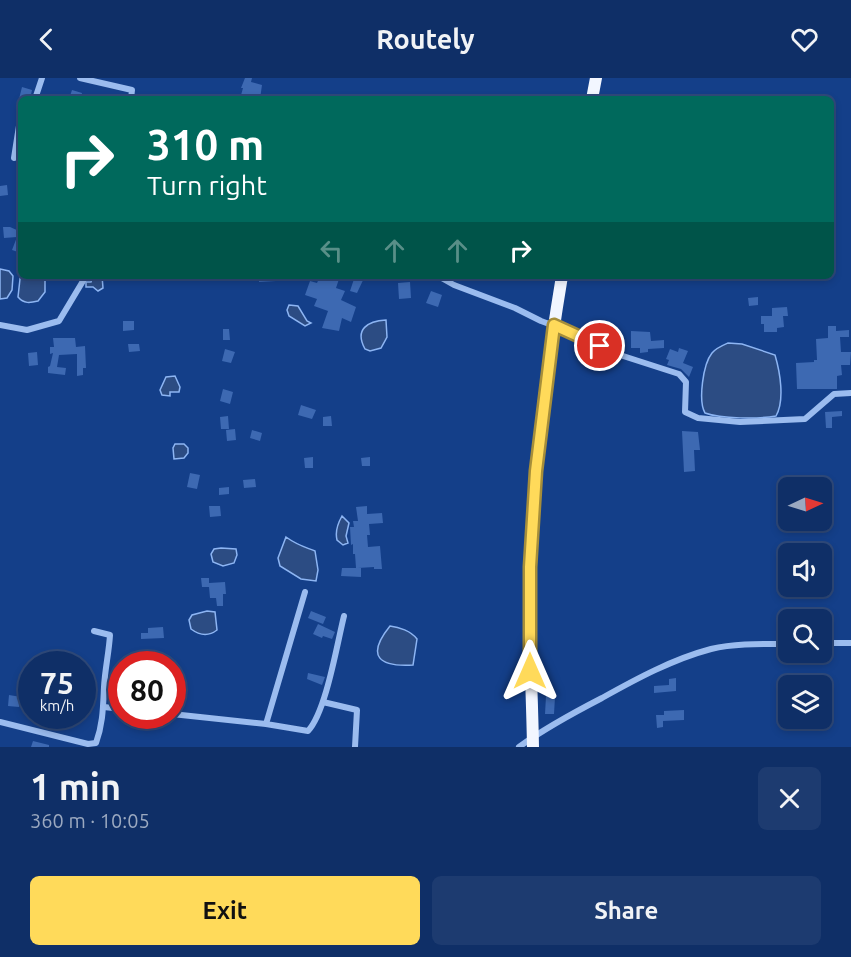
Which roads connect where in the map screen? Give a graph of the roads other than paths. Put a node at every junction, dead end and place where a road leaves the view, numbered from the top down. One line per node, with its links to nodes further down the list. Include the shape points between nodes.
1 (42, 78): 4 (street)
2 (80, 78): 5 (street, via 132,90)
3 (596, 78): 6 (highway)
4 (36, 96)
5 (131, 96)
6 (593, 96)
7 (18, 132): 8 (street)
8 (14, 159)
9 (84, 279): 12 (street, via 59,321 27,330)
10 (443, 279): 13 (street)
11 (562, 279): 13 (highway)
12 (0, 325)
13 (554, 325): 14 (street, via 620,355 683,376 685,412 698,418 740,422 805,418 834,394); 27 (highway, via 536,471 530,567)
14 (851, 393)
15 (305, 592): 26 (street)
16 (344, 616): 21 (street)
17 (94, 631): 22 (street, via 110,635)
18 (832, 643): 19 (street)
19 (851, 643)
20 (778, 645): 27 (street, via 713,649 685,657 623,686)
21 (323, 702): 26 (street, via 314,726 308,731); 29 (street, via 357,710)
22 (104, 707): 23 (street); 28 (street, via 96,743)
23 (108, 707)
24 (186, 715): 26 (street)
25 (0, 722): 28 (street)
26 (266, 724)
27 (533, 742): 30 (street)
28 (88, 745)
29 (356, 747)
30 (519, 747)

